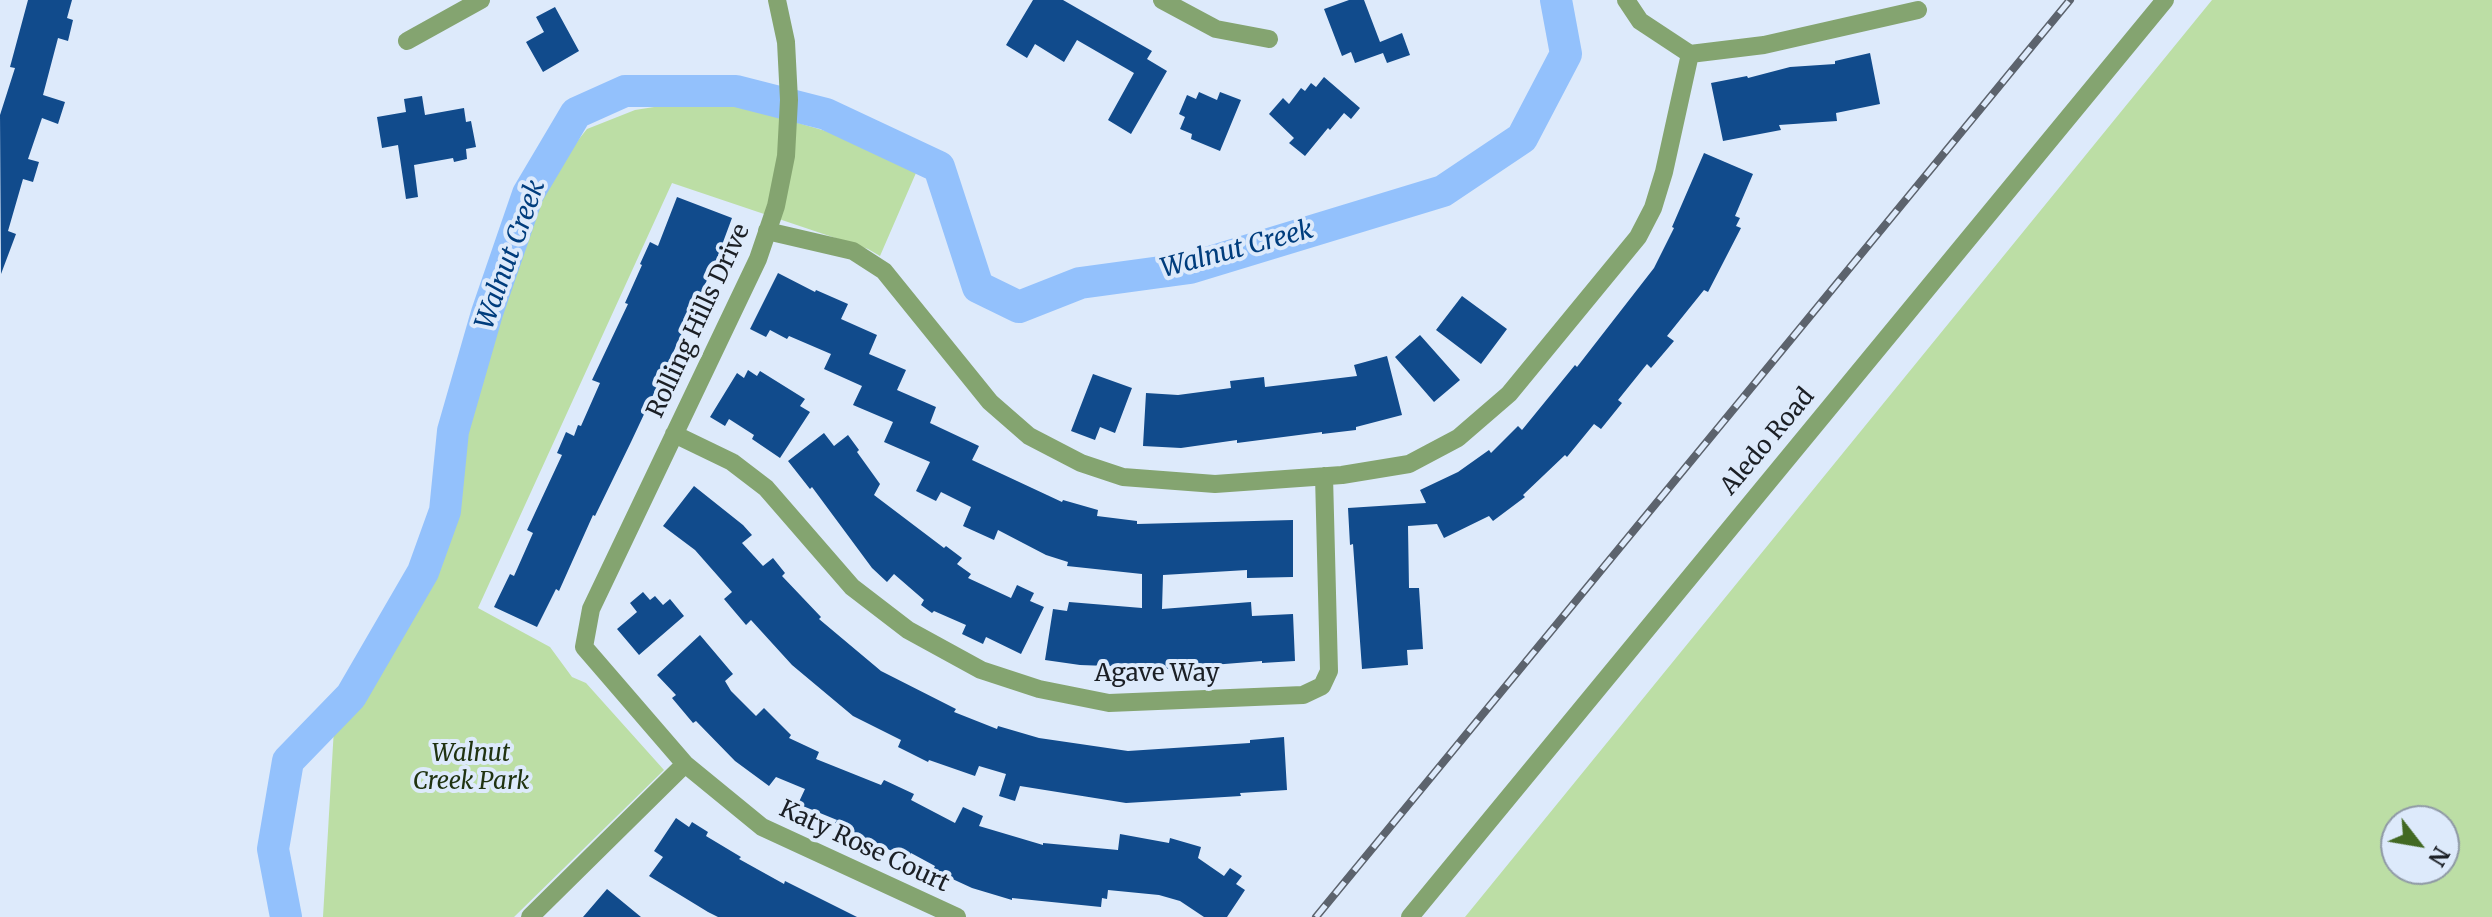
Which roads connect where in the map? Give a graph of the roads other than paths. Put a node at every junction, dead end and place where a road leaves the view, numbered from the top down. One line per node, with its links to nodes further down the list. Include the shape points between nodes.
1 (481, 0): 8 (street)
2 (777, 0): 10 (street, Rolling Hills Drive, via 789,100 786,156)
3 (1162, 0): 7 (street, via 1216,29)
4 (1626, 0): 9 (street, via 1640,21)
5 (2165, 0): 17 (street, Aledo Road)
6 (1918, 10): 9 (street, via 1764,45)
7 (1269, 39)
8 (407, 41)
9 (1690, 54): 12 (street, via 1664,172 1638,237 1509,394 1458,438 1409,464)
10 (767, 231): 11 (street, Rolling Hills Drive); 12 (street, via 853,251 884,271 990,402 1029,436 1081,463 1123,477 1215,484)
11 (674, 434): 12 (street, Agave Way, via 732,462 766,488 852,587 908,630 981,670 1109,703 1303,695 1322,686 1329,671); 13 (street, Rolling Hills Drive, via 591,609)
12 (1324, 476)
13 (584, 647): 14 (street, Katy Rose Court)
14 (685, 764): 15 (street); 16 (street, Katy Rose Court, via 762,827)
15 (530, 917)
16 (957, 917)
17 (1410, 917)

